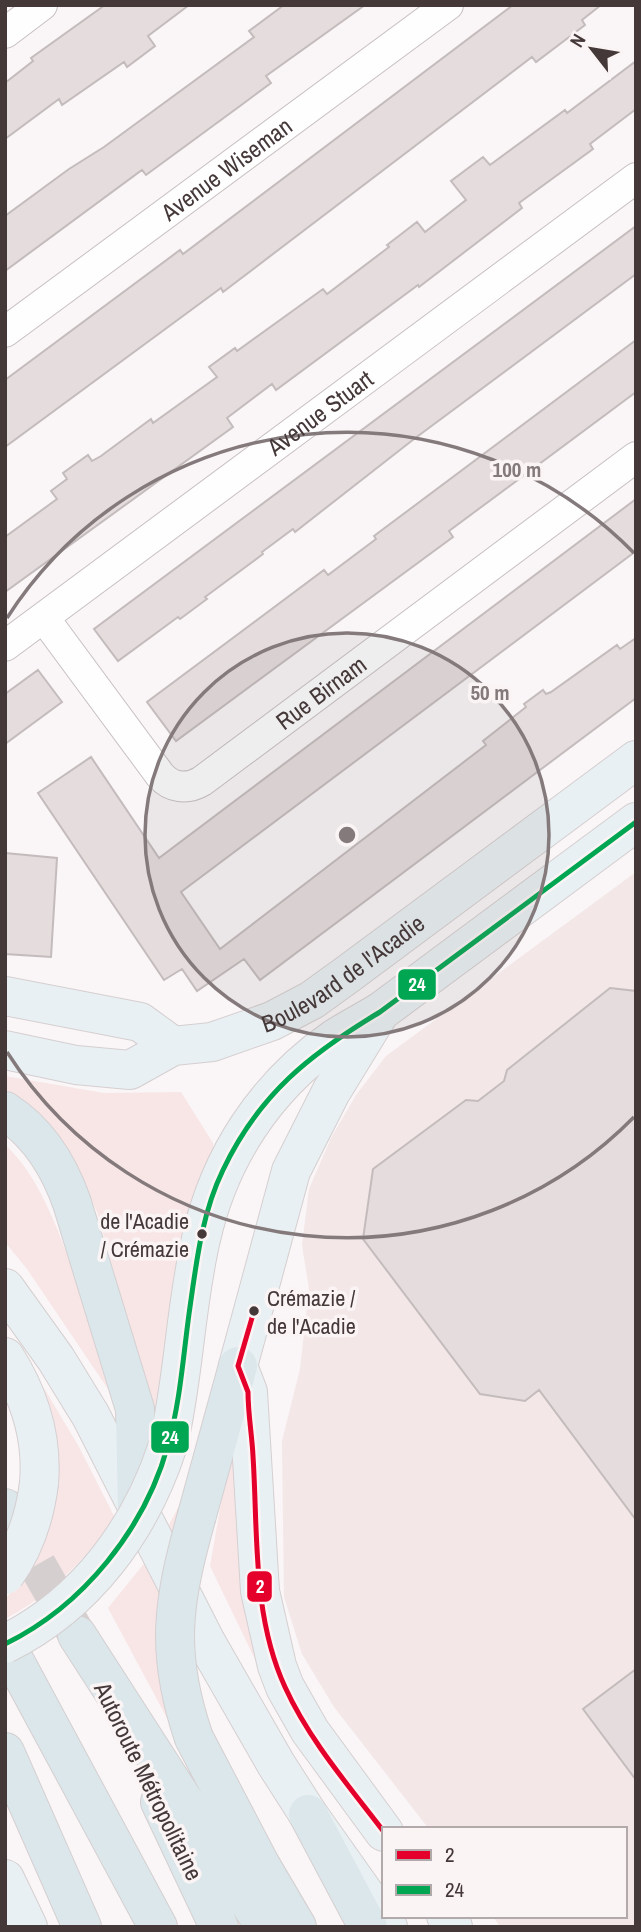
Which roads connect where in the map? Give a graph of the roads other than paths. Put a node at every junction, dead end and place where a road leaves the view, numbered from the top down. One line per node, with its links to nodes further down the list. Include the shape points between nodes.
1 (42, 5): 3 (street)
2 (448, 5): 5 (street, Avenue Wiseman)
3 (5, 33)
4 (636, 178): 7 (street, Avenue Stuart)
5 (5, 332)
6 (636, 457): 7 (street, Rue Birnam, via 190,787 176,786 160,775)
7 (44, 618): 8 (street, Avenue Stuart)
8 (5, 646)
9 (636, 760): 13 (main road, Boulevard de l'Acadie, via 312,1000 247,1031 212,1042)
10 (636, 822): 12 (main road, Boulevard de l'Acadie)
11 (5, 996): 13 (main road, via 140,1022)
12 (380, 1012): 18 (main road, via 331,1092 291,1171); 21 (main road, Boulevard de l'Acadie, bridge, via 335,1039 288,1078 250,1124 223,1170 201,1238 168,1446 148,1499 122,1543 94,1577 52,1616)
13 (173, 1046): 14 (main road, Boulevard de l'Acadie, via 130,1070 76,1065)
14 (5, 1050)
15 (5, 1111): 19 (highway, via 42,1145 72,1203 135,1409)
16 (5, 1288): 19 (main road, via 72,1385)
17 (5, 1357): 20 (main road, bridge, via 32,1412 40,1453 37,1502 17,1558)
18 (239, 1366): 26 (main road, via 248,1392 260,1591 277,1666 310,1731); 36 (highway, bridge, via 181,1574 174,1635 176,1669 194,1738)
19 (137, 1510): 25 (main road, via 242,1707)
20 (5, 1575)
21 (5, 1644): 23 (highway)
22 (5, 1752): 28 (highway)
23 (83, 1787): 32 (highway); 33 (highway)
24 (5, 1800): 28 (highway)
25 (308, 1814): 29 (highway)
26 (382, 1829)
27 (5, 1879): 30 (main road)
28 (64, 1885): 31 (highway)
29 (382, 1924)
30 (28, 1927)
31 (82, 1927)
32 (131, 1927)
33 (158, 1927)
34 (219, 1927): 35 (highway, Autoroute Métropolitaine, via 77,1635)
35 (265, 1927)
36 (297, 1927)

